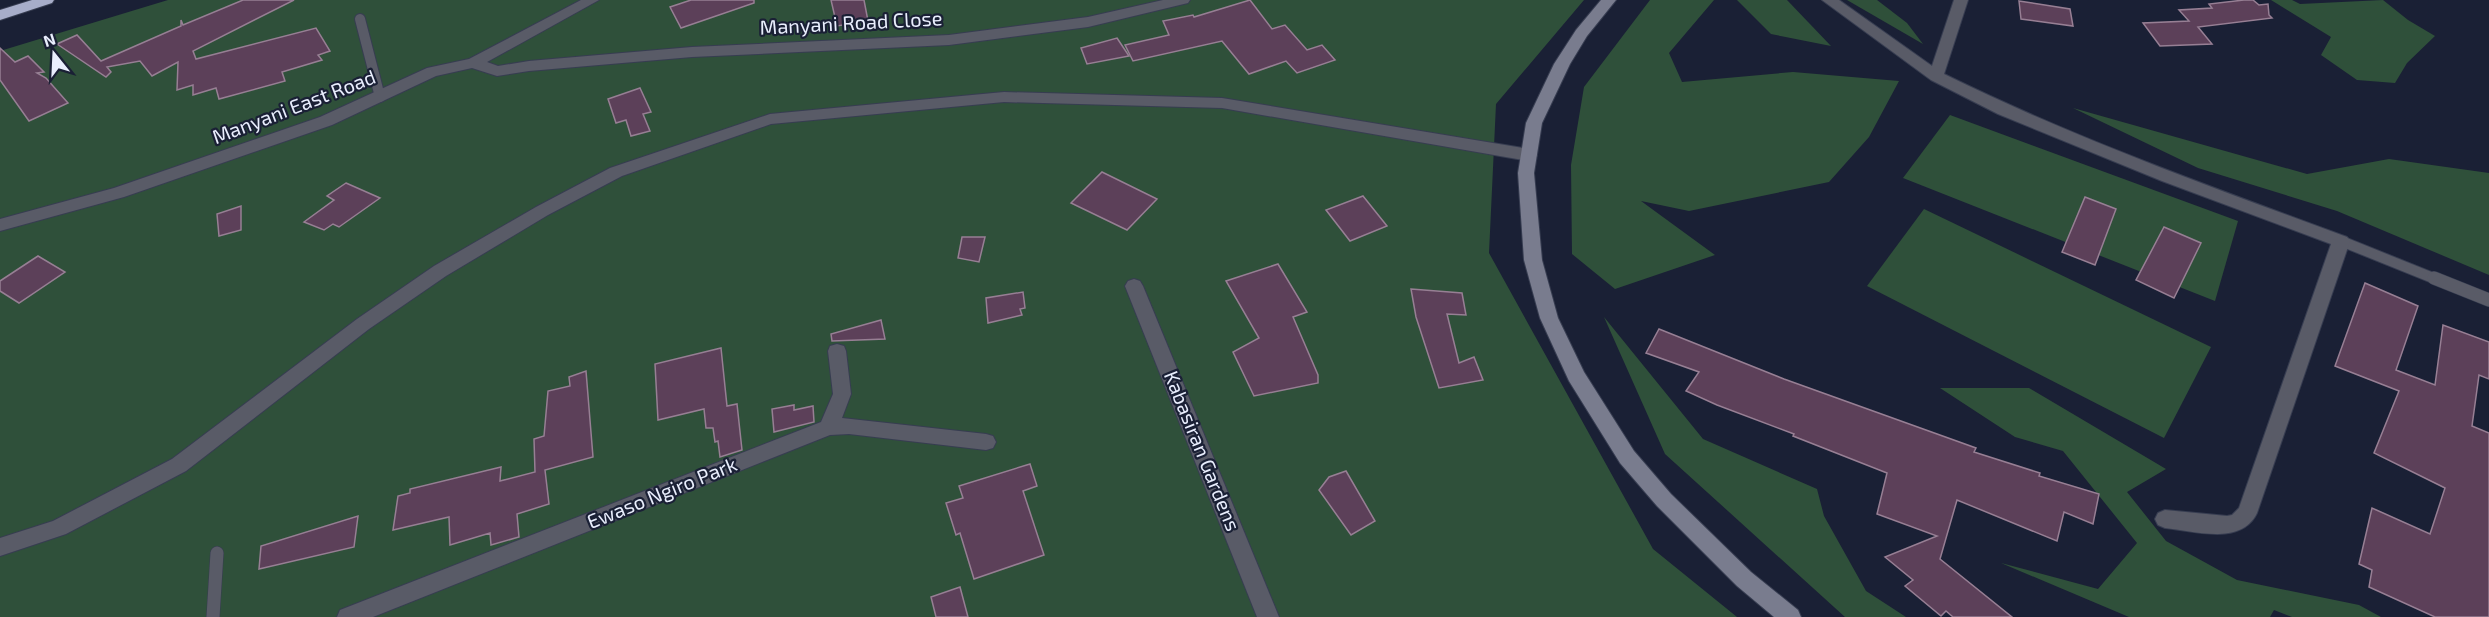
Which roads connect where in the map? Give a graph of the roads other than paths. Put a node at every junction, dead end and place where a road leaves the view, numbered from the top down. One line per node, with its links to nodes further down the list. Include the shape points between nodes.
1 (46, 0): 7 (highway)
2 (592, 0): 9 (street, Manyani East Road)
3 (1183, 0): 11 (street, Manyani Road Close, via 1088,22 959,39 692,52)
4 (1609, 0): 16 (main road, via 1581,33 1562,64 1534,123)
5 (1829, 0): 14 (street)
6 (1961, 0): 14 (street)
7 (0, 15)
8 (360, 19): 15 (lane)
9 (488, 54): 10 (street, Manyani East Road); 11 (street, Manyani Road Close)
10 (473, 63): 12 (street, Manyani Road Close); 13 (street, Manyani East Road)
11 (518, 67): 12 (street, Manyani Road Close)
12 (497, 71): 13 (street, via 455,78)
13 (432, 72): 15 (street, Manyani East Road)
14 (1936, 76): 18 (street, via 2004,110 2168,177)
15 (380, 97): 17 (street, Manyani East Road, via 250,149 118,193)
16 (1529, 155): 25 (street, via 1222,103 1004,97 770,119 616,172 542,211 440,271 363,324 179,465 59,528); 30 (main road, via 1533,260 1549,318 1576,376 1627,457 1664,500 1744,579)
17 (0, 225)
18 (2341, 241): 20 (lane); 24 (street, via 2247,513 2238,522 2227,525)
19 (1134, 286): 29 (street, Kabasiran Gardens)
20 (2489, 300)
21 (837, 351): 22 (street, via 842,394)
22 (829, 427): 23 (street, Ewaso Ngiro Park); 28 (street, Ewaso Ngiro Park)
23 (986, 442)
24 (2165, 519)
25 (0, 547)
26 (217, 553): 27 (lane)
27 (213, 617)
28 (348, 617)
29 (1268, 617)
30 (1790, 617)

